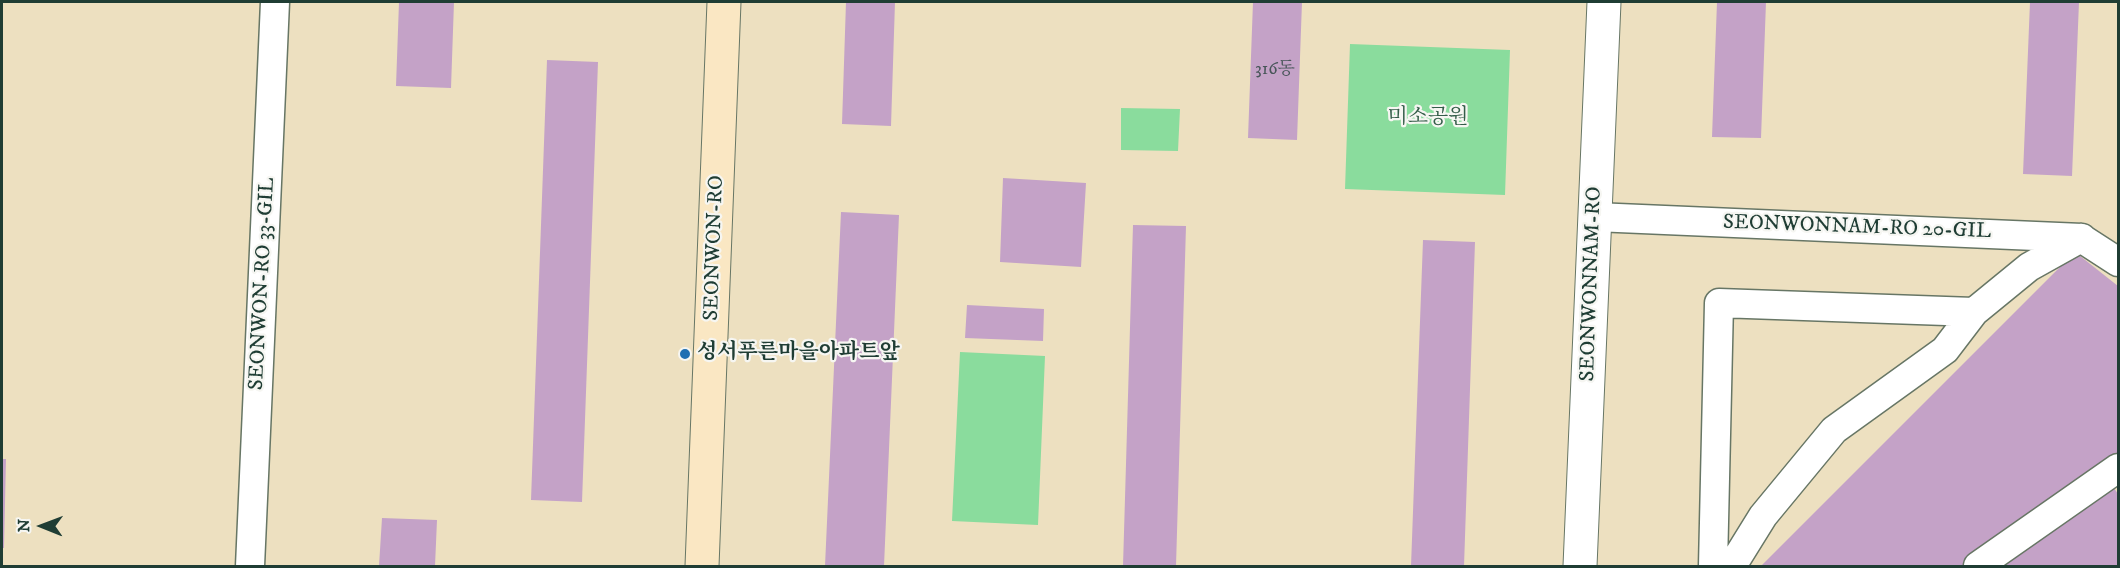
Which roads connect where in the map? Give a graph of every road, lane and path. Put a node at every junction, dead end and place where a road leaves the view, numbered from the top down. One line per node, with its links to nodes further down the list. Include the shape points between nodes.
1 (275, 2): 10 (street, SEONWON-RO 33-GIL)
2 (724, 2): 11 (main road, SEONWON-RO)
3 (1604, 2): 4 (street, SEONWONNAM-RO)
4 (1595, 217): 5 (street, SEONWONNAM-RO 20-GIL); 12 (street, SEONWONNAM-RO)
5 (2081, 238): 6 (street, SEONWONNAM-RO 20-GIL); 7 (street); 8 (street, via 2029,267)
6 (2118, 239)
7 (2118, 262)
8 (1974, 312): 13 (street, via 1719,303); 14 (street, via 1945,350 1834,430 1763,516)
9 (2118, 468): 15 (street)
10 (250, 567)
11 (702, 567)
12 (1580, 567)
13 (1713, 567)
14 (1732, 567)
15 (1978, 567)

